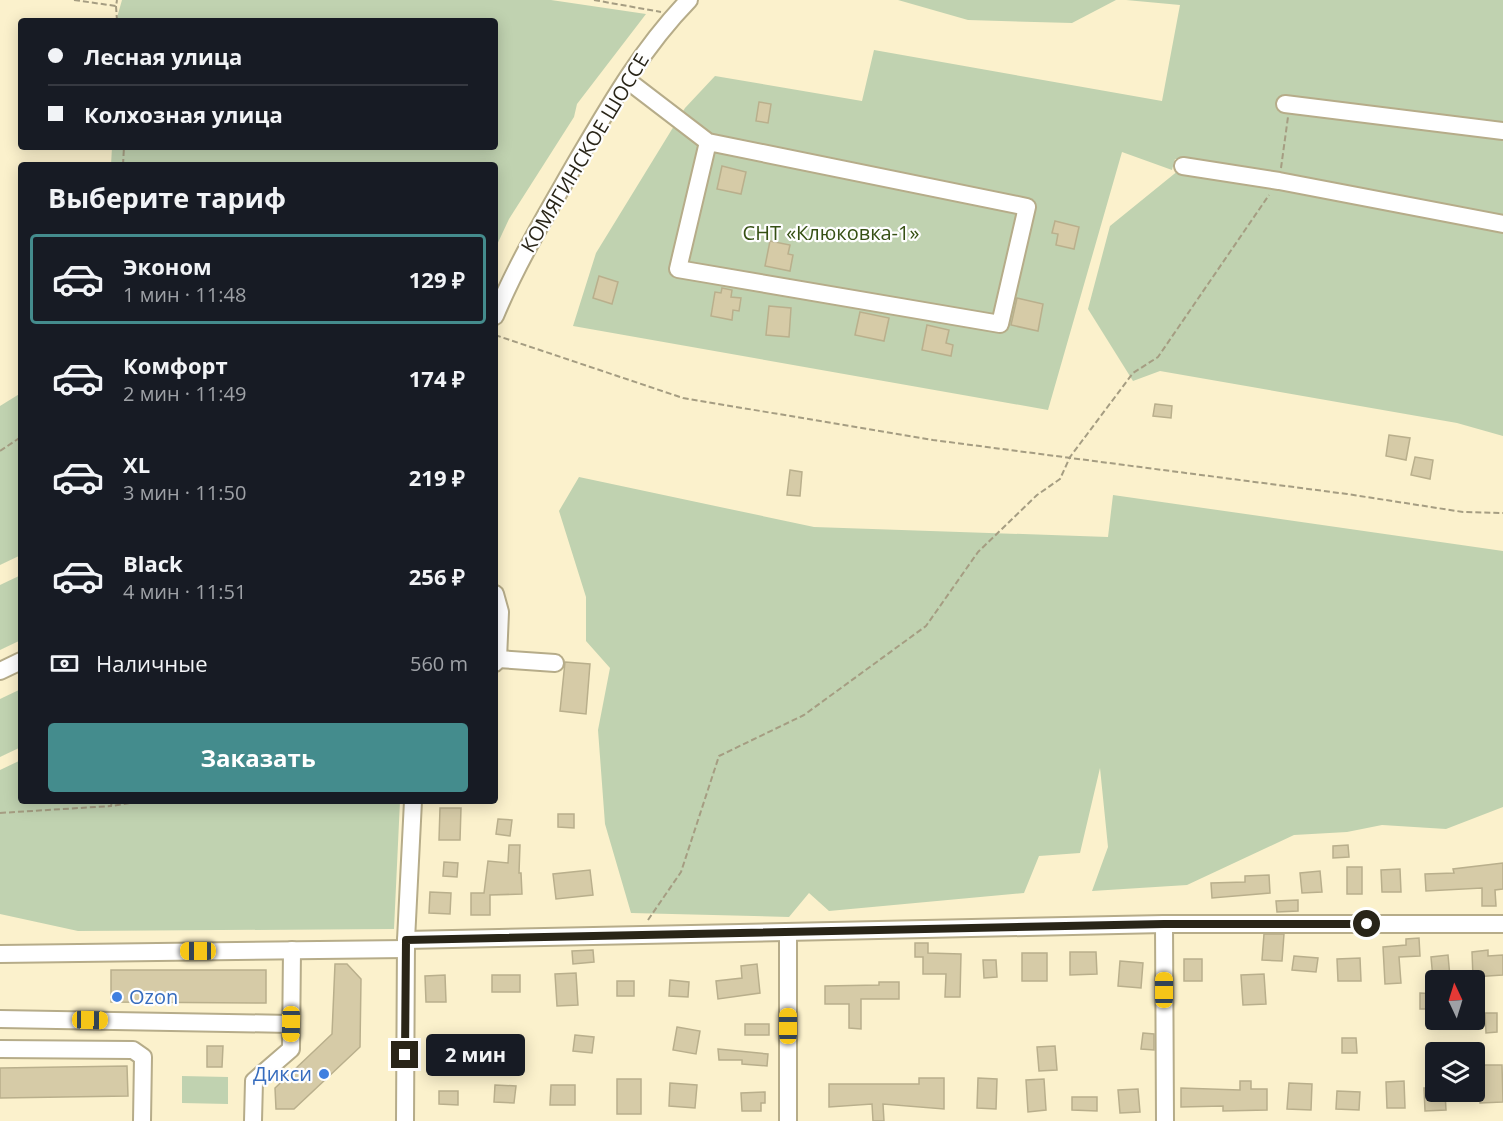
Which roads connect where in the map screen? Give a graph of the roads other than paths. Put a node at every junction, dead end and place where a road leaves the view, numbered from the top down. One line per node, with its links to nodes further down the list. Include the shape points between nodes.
1 (689, 0): 2 (street, КОМЯГИНСКОЕ ШОССЕ)
2 (627, 80): 5 (street); 8 (street, КОМЯГИНСКОЕ ШОССЕ, via 516,267)
3 (1287, 104): 4 (street)
4 (1503, 131)
5 (708, 142): 5 (street, via 1027,207 1000,324 678,269)
6 (1183, 166): 7 (street)
7 (1503, 224)
8 (498, 309)
9 (498, 605): 10 (street)
10 (498, 636)
11 (498, 661): 13 (street)
12 (18, 663): 14 (street)
13 (555, 663)
14 (0, 672)
15 (413, 804): 19 (street)
16 (1164, 924): 17 (street); 18 (street); 29 (street)
17 (1503, 924)
18 (788, 932): 19 (street); 28 (street)
19 (406, 944): 20 (street); 27 (street)
20 (292, 950): 21 (street); 23 (street)
21 (0, 954)
22 (0, 1019): 23 (street)
23 (291, 1024): 26 (street, via 291,1049 254,1082)
24 (0, 1049): 25 (street, via 133,1050 143,1057)
25 (142, 1121)
26 (253, 1121)
27 (405, 1121)
28 (788, 1121)
29 (1165, 1121)

